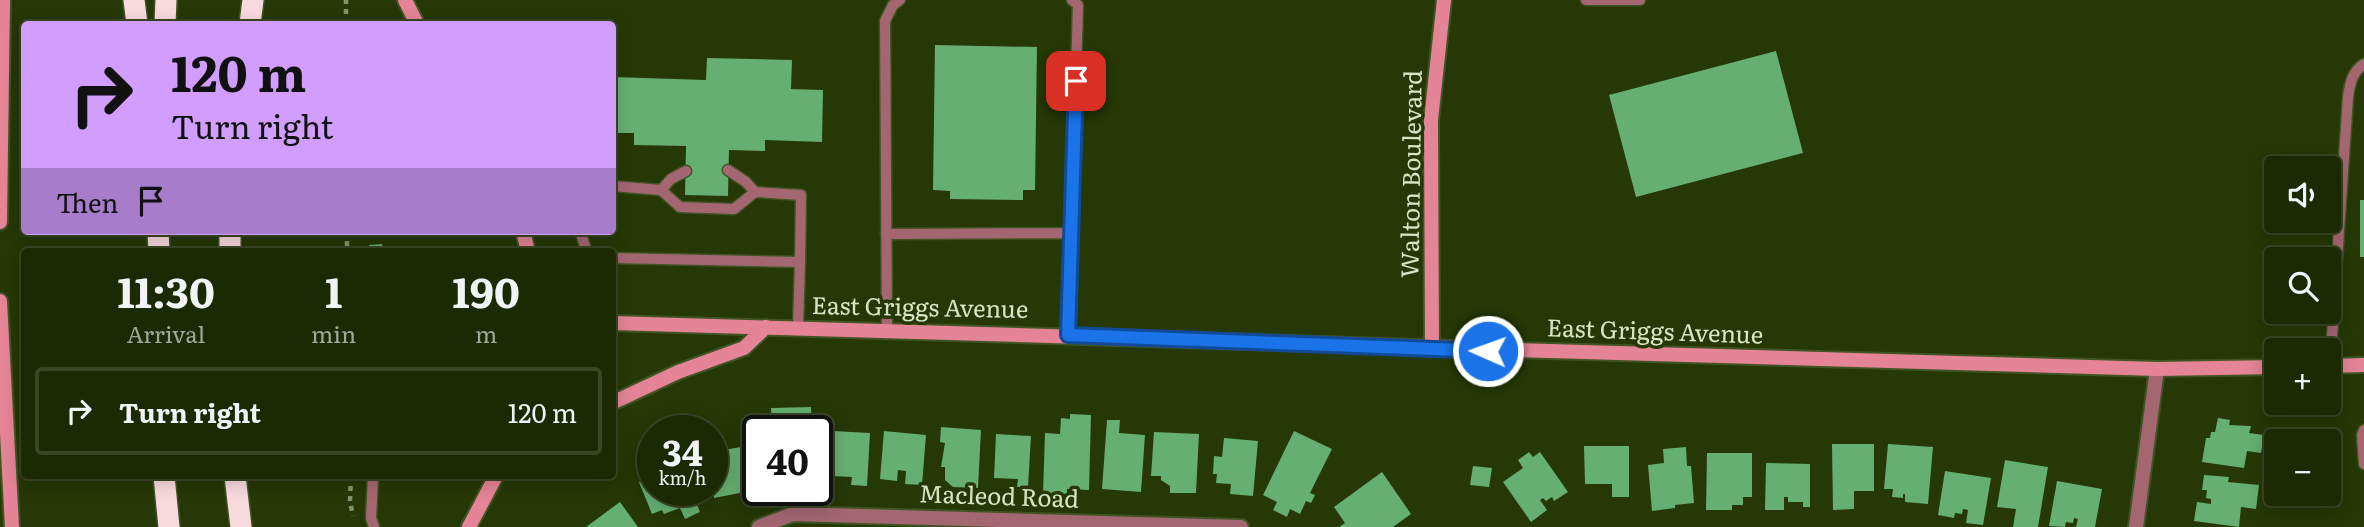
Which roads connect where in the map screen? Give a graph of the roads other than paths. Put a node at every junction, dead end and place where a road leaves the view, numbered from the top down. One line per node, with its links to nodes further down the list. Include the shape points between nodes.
1 (3, 0): 18 (street)
2 (134, 0): 12 (highway)
3 (166, 0): 13 (highway)
4 (240, 0): 14 (highway)
5 (253, 0): 15 (highway)
6 (405, 0): 16 (street)
7 (900, 0): 26 (lane, via 885,22)
8 (1072, 0): 25 (lane, via 1078,5)
9 (1444, 0): 36 (street, Walton Boulevard, via 1431,120)
10 (1586, 0): 11 (lane)
11 (1640, 0)
12 (137, 21)
13 (165, 21)
14 (239, 21)
15 (250, 21)
16 (416, 21)
17 (2364, 64): 35 (lane, via 2350,81 2348,97)
18 (1, 119): 24 (street)
19 (686, 170): 22 (lane)
20 (728, 170): 23 (lane)
21 (616, 186): 22 (lane)
22 (661, 190): 23 (lane, via 680,207 734,209)
23 (755, 192): 28 (lane, via 801,195)
24 (0, 222)
25 (1071, 233): 26 (lane); 34 (lane)
26 (886, 234): 33 (lane)
27 (616, 258): 28 (lane)
28 (800, 261): 32 (lane)
29 (0, 302): 49 (street)
30 (616, 323): 31 (street, East Griggs Avenue)
31 (766, 327): 32 (street, East Griggs Avenue); 41 (street, via 744,348)
32 (798, 328): 33 (street, East Griggs Avenue)
33 (887, 330): 34 (street, East Griggs Avenue)
34 (1068, 335): 36 (street, East Griggs Avenue)
35 (2332, 338)
36 (1432, 349): 40 (street, East Griggs Avenue)
37 (2364, 365): 38 (street)
38 (2341, 366)
39 (2264, 367): 40 (street, East Griggs Avenue)
40 (2157, 369): 56 (street)
41 (616, 401)
42 (2364, 430): 43 (lane)
43 (2364, 464)
44 (164, 479): 50 (highway)
45 (235, 479): 51 (highway)
46 (373, 479): 52 (lane)
47 (493, 480): 53 (street)
48 (1036, 524): 54 (street, Macleod Road, via 793,514); 55 (street, Macleod Road)
49 (12, 527)
50 (170, 527)
51 (241, 527)
52 (374, 527)
53 (469, 527)
54 (759, 527)
55 (1241, 527)
56 (2136, 527)

